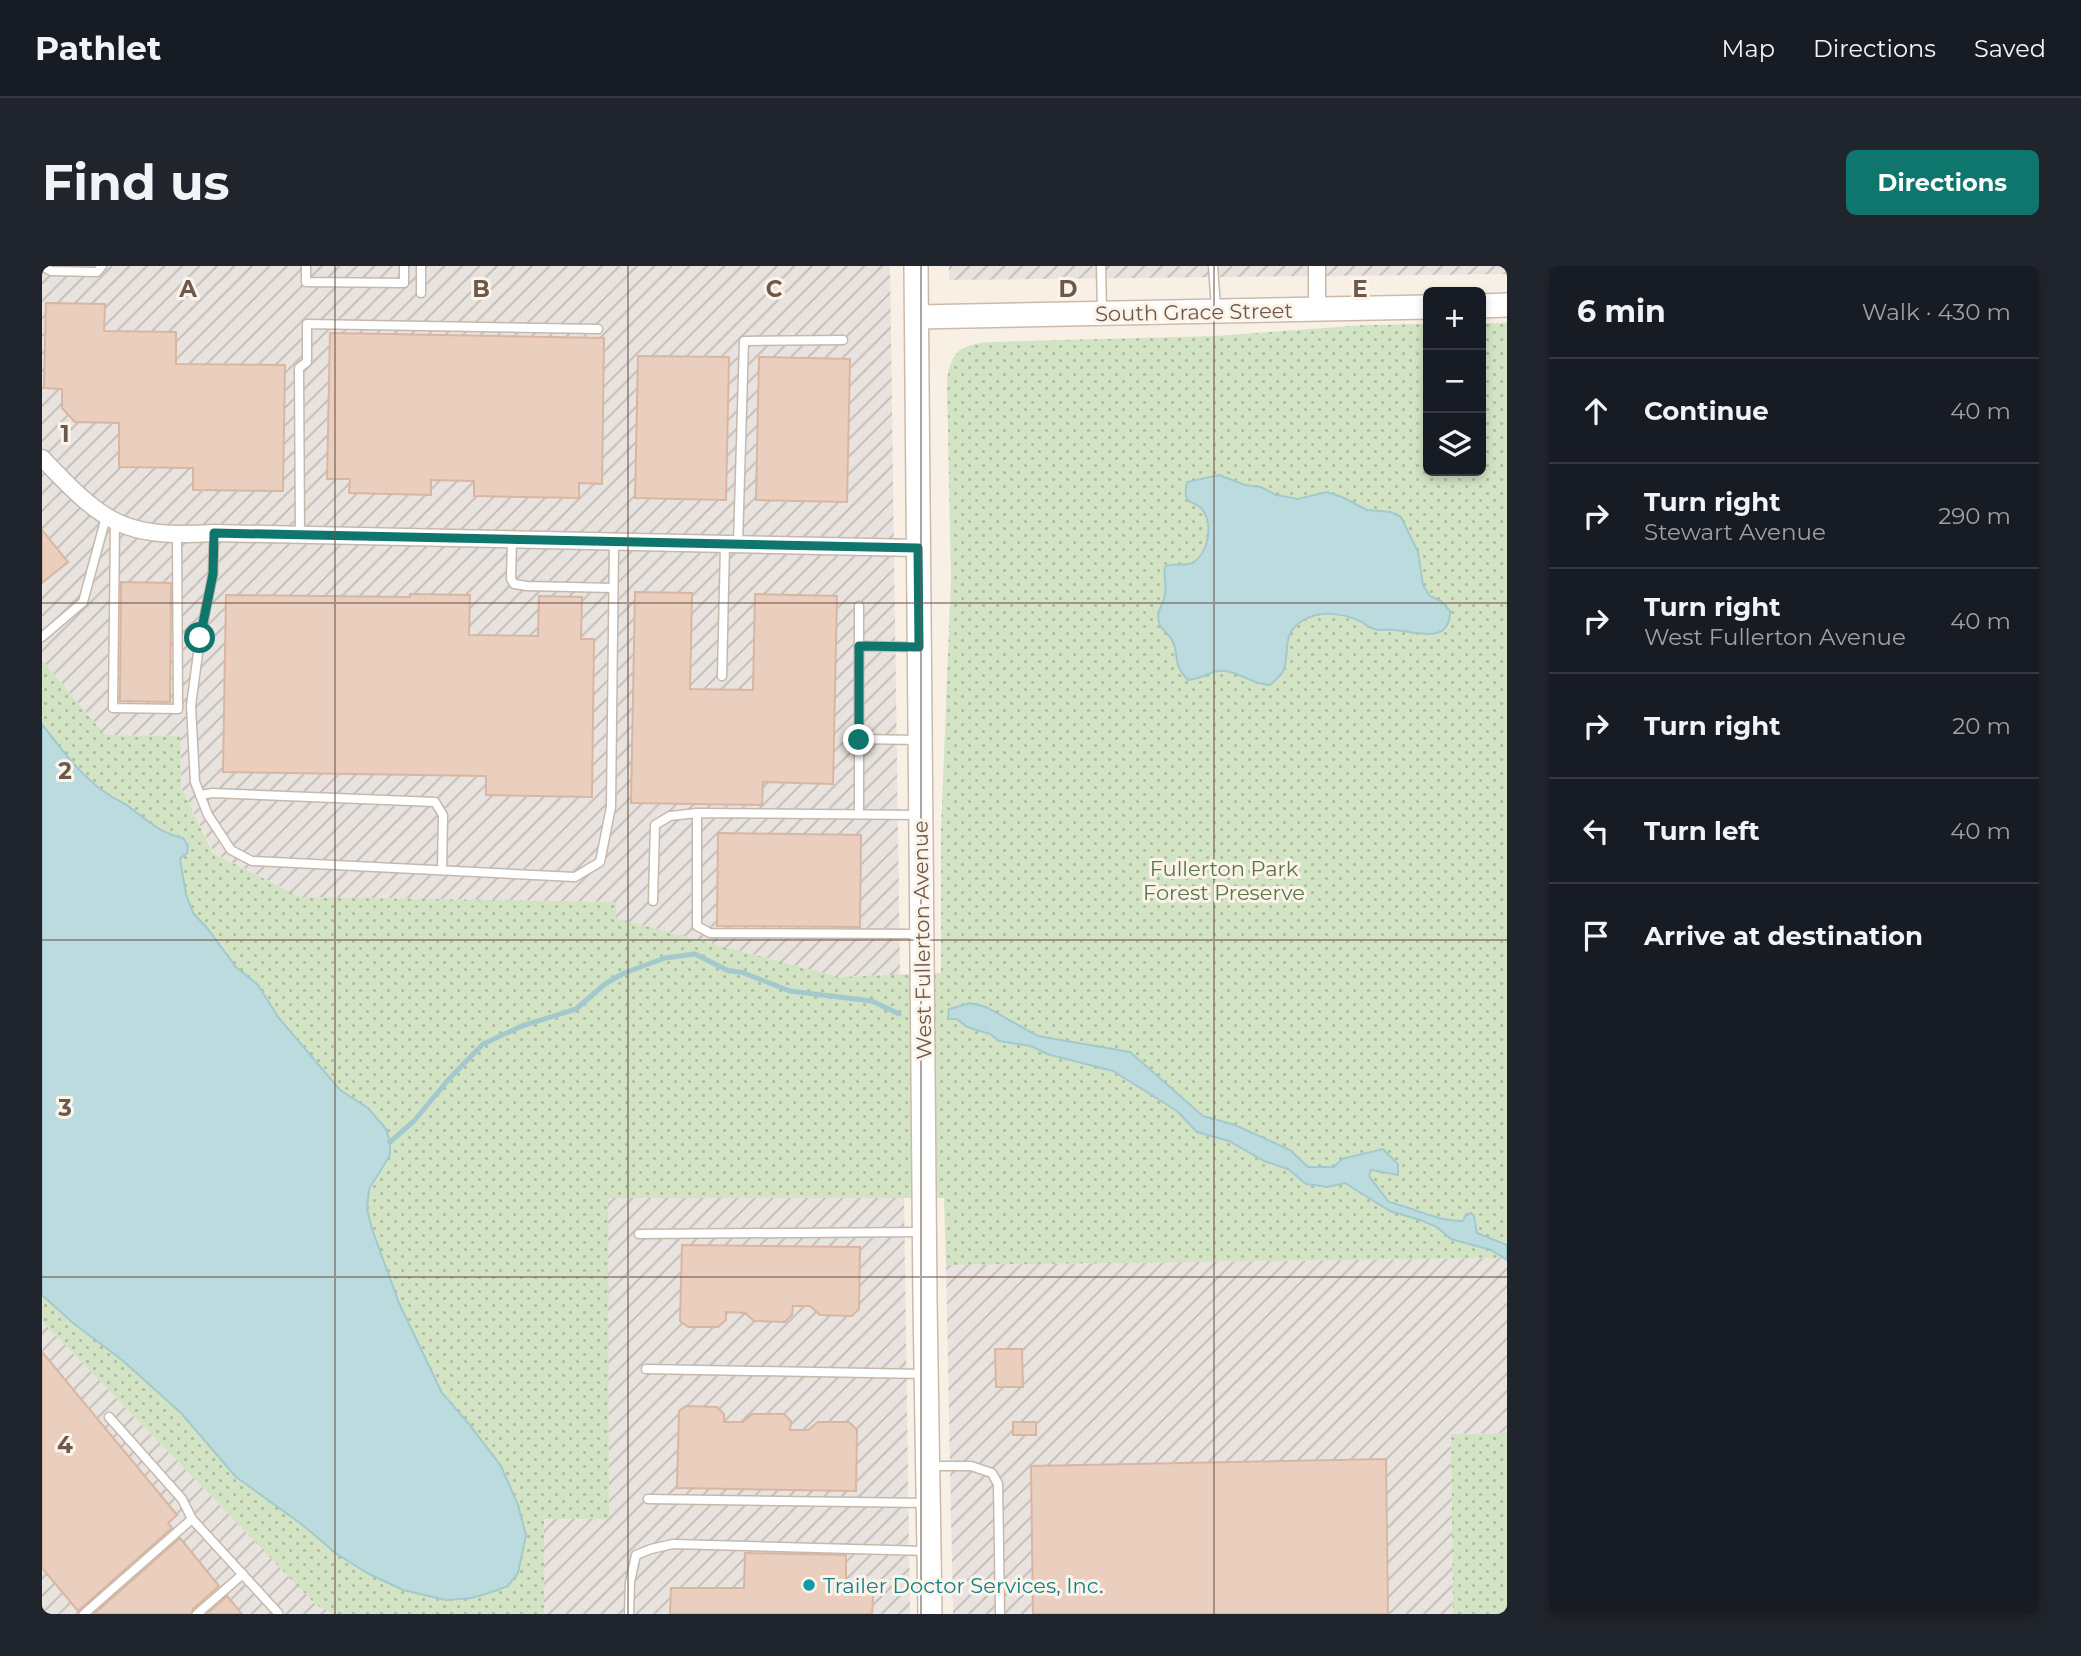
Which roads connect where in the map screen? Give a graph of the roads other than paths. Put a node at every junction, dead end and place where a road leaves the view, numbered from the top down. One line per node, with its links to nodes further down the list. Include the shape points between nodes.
1 (42, 266): 2 (lane, via 51,271 97,272)
2 (102, 266)
3 (306, 266): 4 (lane, via 306,282 404,283)
4 (404, 266)
5 (421, 266): 10 (lane)
6 (916, 266): 17 (street, West Fullerton Avenue)
7 (1101, 266): 16 (lane)
8 (1317, 266): 14 (street)
9 (1216, 267): 15 (lane)
10 (421, 293)
11 (1507, 305): 12 (street)
12 (1486, 306)
13 (1423, 307): 14 (street, South Grace Street)
14 (1317, 309): 15 (street, South Grace Street)
15 (1216, 313): 16 (street, South Grace Street)
16 (1102, 314): 17 (street, South Grace Street)
17 (917, 317): 28 (street, West Fullerton Avenue)
18 (598, 329): 23 (lane, via 307,324 307,362 299,368)
19 (843, 340): 27 (lane, via 744,341)
20 (42, 458): 21 (street, via 91,507)
21 (111, 519): 24 (street, via 148,533); 24 (lane, via 113,708 178,709); 31 (lane, via 83,602)
22 (214, 533): 23 (street); 24 (street); 37 (lane, via 213,574 191,706 195,782)
23 (300, 535): 25 (street)
24 (177, 536)
25 (512, 539): 26 (street); 29 (lane, via 514,584)
26 (614, 541): 27 (street); 29 (lane)
27 (731, 544): 28 (street); 34 (lane)
28 (918, 548): 33 (street, West Fullerton Avenue)
29 (614, 589): 41 (lane, via 611,807 600,862 575,877)
30 (859, 606): 32 (lane)
31 (42, 637)
32 (859, 646): 33 (lane); 35 (lane)
33 (919, 647): 36 (street, West Fullerton Avenue)
34 (722, 676)
35 (859, 740): 36 (lane); 39 (lane)
36 (920, 740): 40 (street, West Fullerton Avenue)
37 (200, 795): 41 (lane, via 231,850 252,861); 41 (lane, via 435,802 443,815)
38 (697, 813): 39 (lane); 42 (lane, via 670,816 655,825); 43 (lane, via 697,926 710,933)
39 (859, 814): 40 (lane)
40 (921, 815): 43 (street, West Fullerton Avenue)
41 (442, 870)
42 (653, 901)
43 (923, 934): 44 (street, West Fullerton Avenue)
44 (924, 1232): 45 (lane); 47 (street, West Fullerton Avenue)
45 (639, 1234)
46 (646, 1369): 47 (lane)
47 (926, 1374): 49 (street, West Fullerton Avenue)
48 (109, 1417): 52 (lane, via 181,1499)
49 (928, 1466): 51 (street, West Fullerton Avenue); 60 (lane, via 971,1466 992,1474 998,1484)
50 (648, 1499): 51 (lane)
51 (928, 1503): 53 (street, West Fullerton Avenue)
52 (192, 1519): 54 (lane); 56 (lane)
53 (929, 1551): 58 (lane, via 662,1546 636,1555 629,1582); 59 (street, West Fullerton Avenue)
54 (243, 1574): 55 (lane); 57 (lane)
55 (278, 1613)
56 (84, 1614)
57 (197, 1614)
58 (629, 1614)
59 (930, 1614)
60 (1000, 1614)

